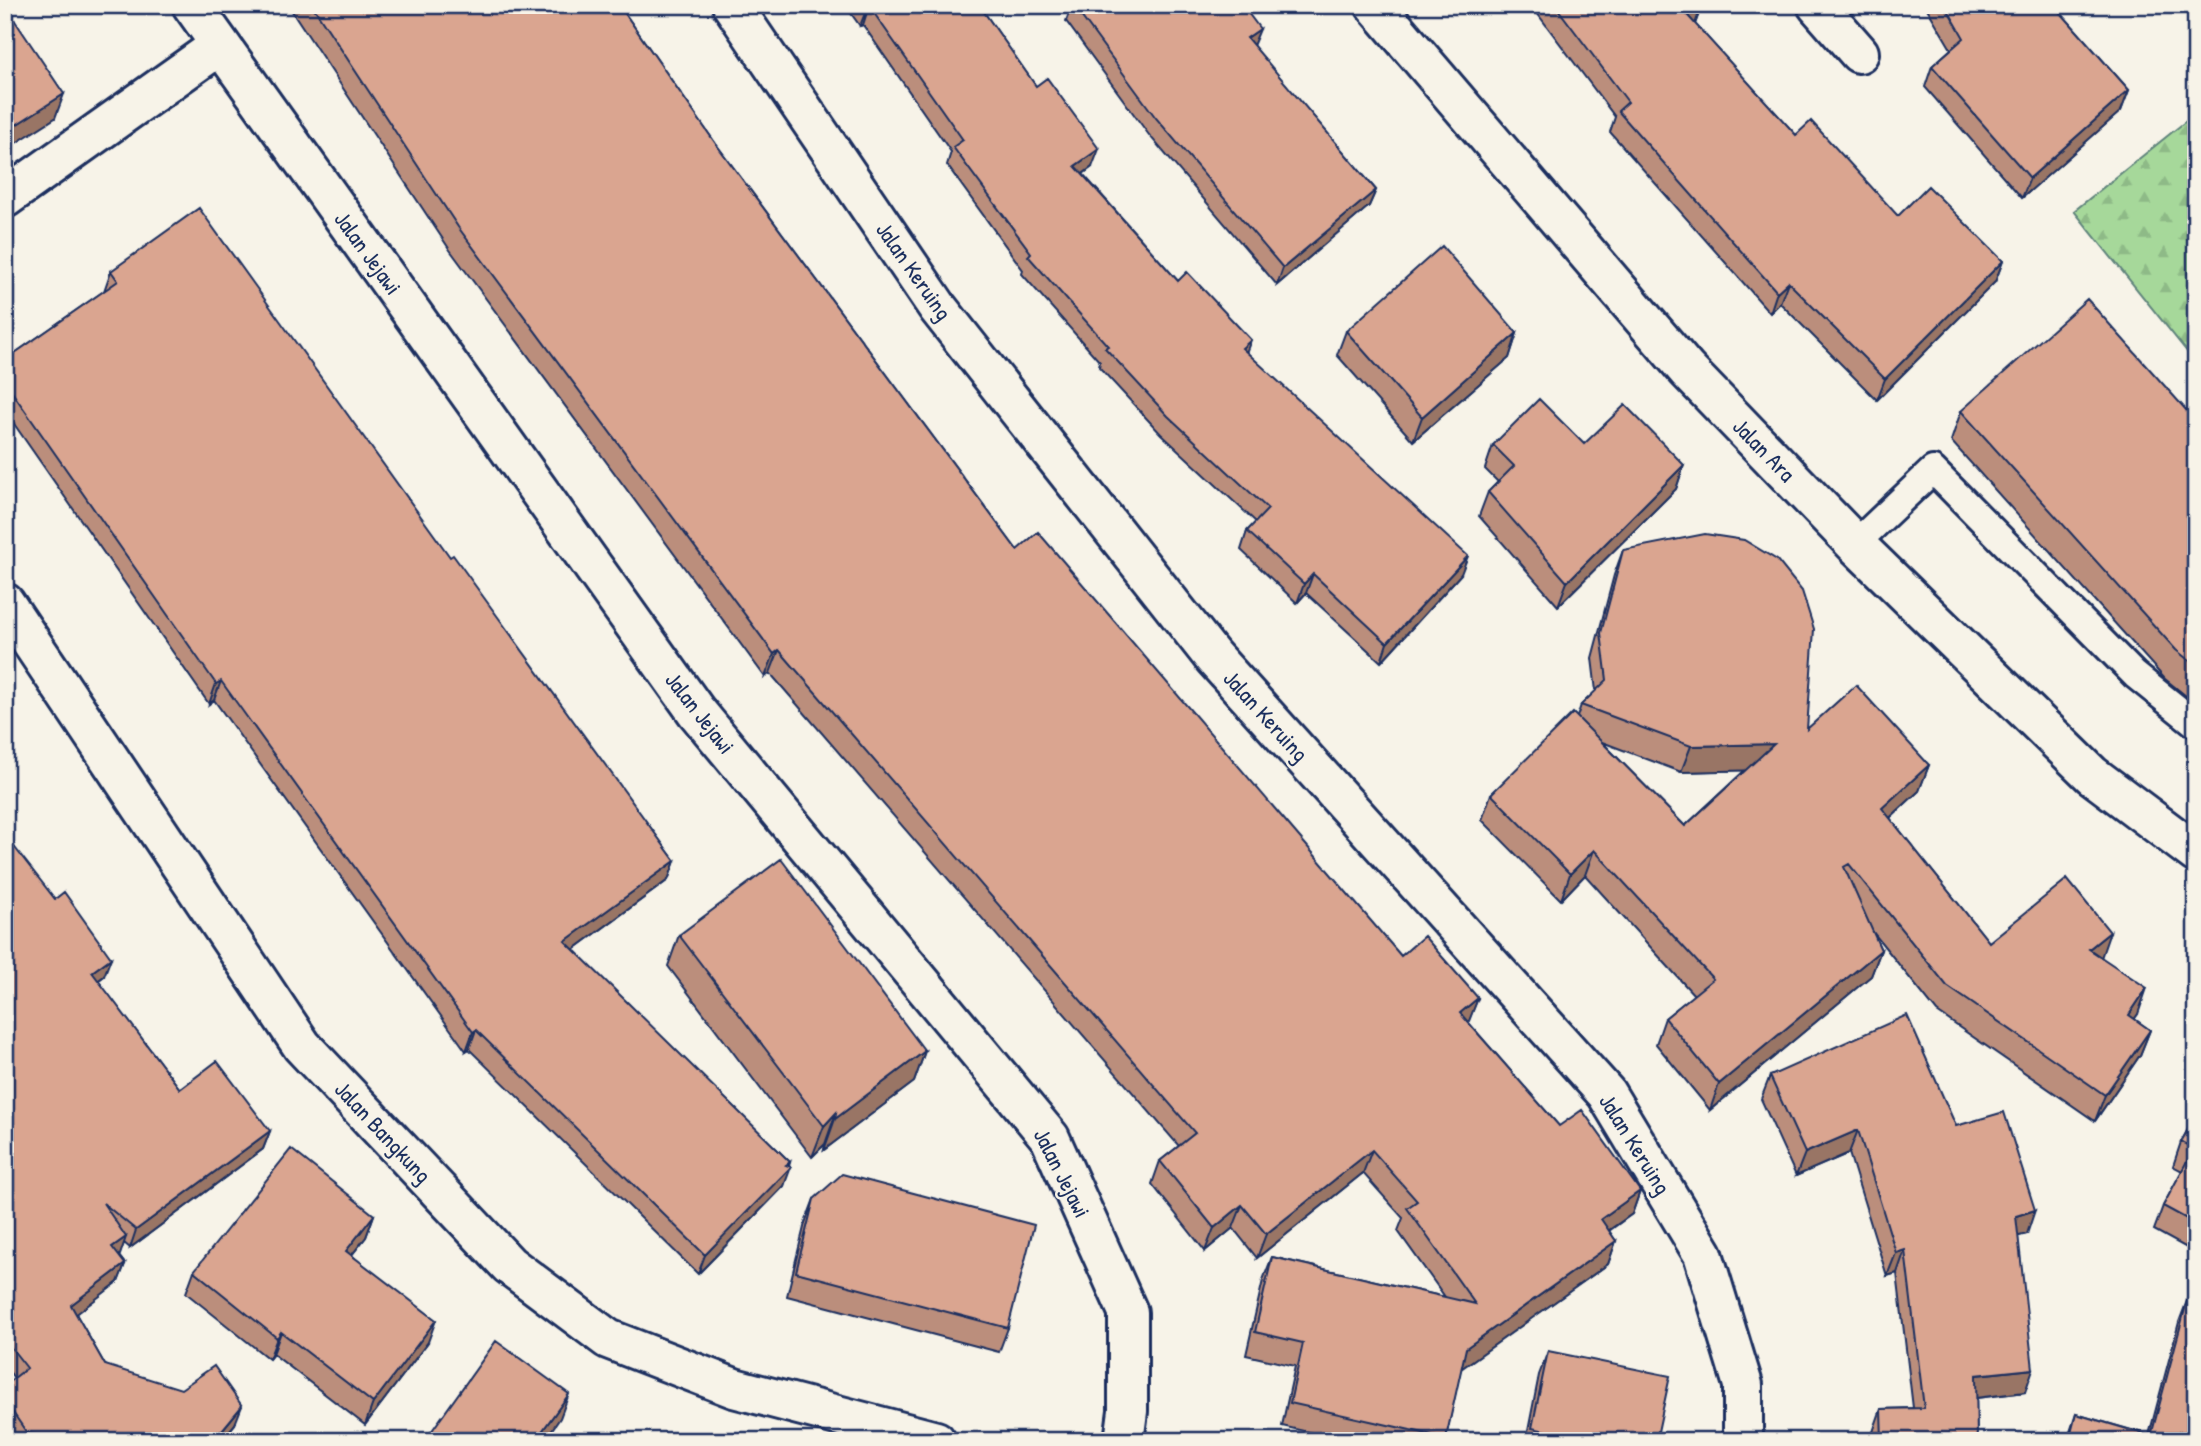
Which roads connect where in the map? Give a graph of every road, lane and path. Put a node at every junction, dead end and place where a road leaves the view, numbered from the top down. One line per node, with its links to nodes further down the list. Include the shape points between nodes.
1 (192, 5): 5 (street, Jalan Jejawi)
2 (732, 5): 14 (street, Jalan Keruing, via 938,308 1213,657 1606,1093 1703,1254 1743,1385)
3 (1375, 5): 8 (street, Jalan Ara, via 1687,370)
4 (1817, 5): 6 (street)
5 (219, 46): 7 (street); 13 (street, Jalan Jejawi, via 696,711 1050,1138 1128,1312)
6 (1859, 53)
7 (5, 198)
8 (1855, 544): 10 (lane, via 1933,470 2135,675); 11 (street, Jalan Ara, via 2092,775)
9 (5, 603): 12 (street, Jalan Bangkung, via 302,1046 509,1265 608,1339 734,1388)
10 (2196, 724)
11 (2196, 853)
12 (936, 1441)
13 (1124, 1441)
14 (1743, 1441)

